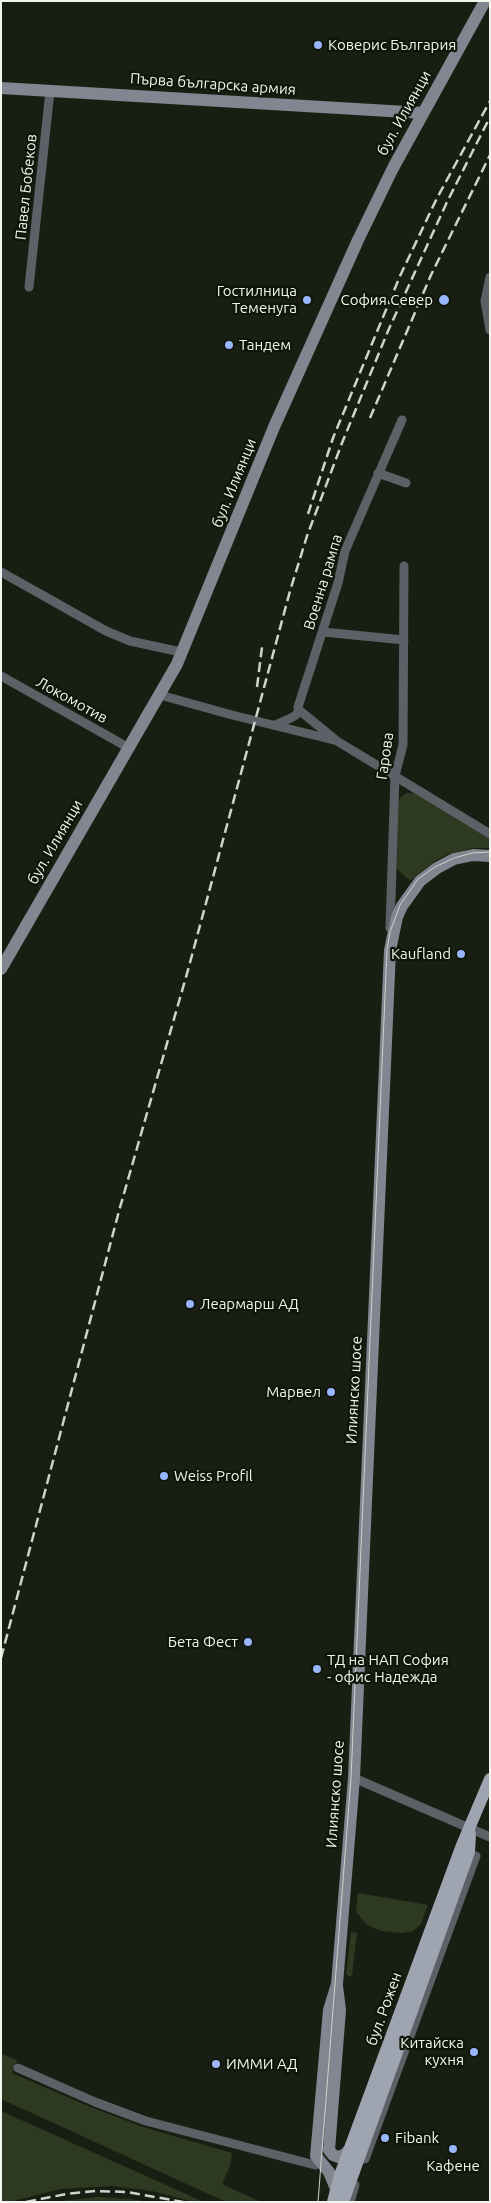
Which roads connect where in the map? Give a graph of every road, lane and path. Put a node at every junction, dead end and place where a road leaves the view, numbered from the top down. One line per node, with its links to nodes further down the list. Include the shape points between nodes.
1 (485, 1): 4 (street, бул. Илиянци)
2 (1, 88): 3 (street, Първа българска армия)
3 (50, 91): 4 (street, Първа българска армия); 6 (street, Павел Бобеков)
4 (423, 113): 15 (street, бул. Илиянци, via 379,194 332,295)
5 (490, 277): 7 (street, via 484,301)
6 (29, 287)
7 (490, 330)
8 (402, 420): 9 (street, Военна рампа)
9 (378, 473): 10 (street); 13 (street, Военна рампа, via 344,551)
10 (406, 482)
11 (404, 566): 14 (street, Гарова)
12 (1, 572): 15 (street, via 106,632 130,641)
13 (323, 632): 14 (street); 18 (street, Военна рампа)
14 (404, 640): 22 (street, Гарова, via 403,745)
15 (181, 652): 17 (street, бул. Илиянци)
16 (1, 676): 21 (street, Локомотив)
17 (160, 695): 19 (street); 21 (street, бул. Илиянци)
18 (299, 705): 19 (street, via 296,715); 20 (street)
19 (273, 725): 20 (street)
20 (337, 741): 22 (street)
21 (128, 748): 26 (street, бул. Илиянци)
22 (395, 776): 23 (street); 25 (street, Гарова)
23 (490, 834)
24 (490, 856): 25 (street, Илиянско шосе, via 473,855 454,860 420,881 397,917)
25 (390, 950): 27 (street, Илиянско шосе)
26 (1, 969)
27 (354, 1778): 29 (street); 32 (street, Илиянско шосе)
28 (490, 1779): 29 (main road, бул. Рожен)
29 (470, 1829): 30 (street); 34 (main road, бул. Рожен); 36 (main road, бул. Рожен, via 469,1852)
30 (490, 1838)
31 (476, 1856): 37 (street)
32 (337, 1984): 34 (street, Илиянско шосе, via 340,2010 329,2150 338,2157); 35 (street, Илиянско шосе, via 329,2010)
33 (18, 2068): 35 (street, via 146,2121 315,2165)
34 (349, 2150): 36 (main road, бул. Рожен)
35 (316, 2156): 36 (street, via 329,2172)
36 (336, 2197)
37 (350, 2202)

